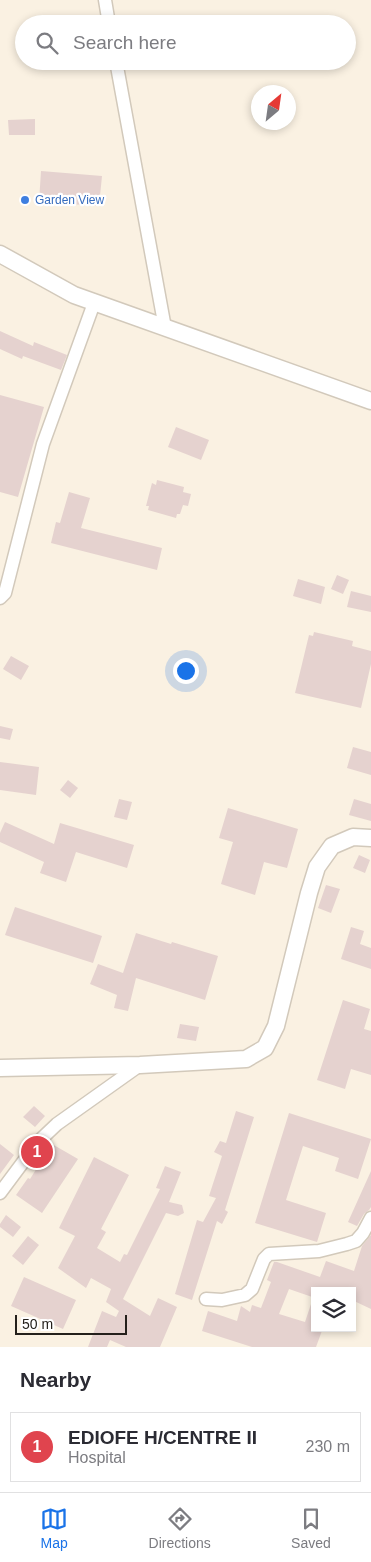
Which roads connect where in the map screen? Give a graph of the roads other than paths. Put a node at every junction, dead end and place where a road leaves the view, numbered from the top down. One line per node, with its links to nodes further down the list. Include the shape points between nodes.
1 (106, 0): 2 (street)
2 (108, 15)
3 (118, 70): 6 (street)
4 (0, 254): 5 (street, via 74,295)
5 (94, 302): 6 (street); 8 (street, via 43,444 5,593)
6 (165, 328): 7 (street)
7 (371, 401)
8 (0, 598)
9 (371, 838): 10 (street, via 354,837 332,846 317,867 276,1026 266,1048 246,1059)
10 (140, 1065): 11 (street); 12 (street, via 57,1124 38,1142)
11 (0, 1068)
12 (0, 1193)
13 (371, 1218): 14 (street, via 356,1241 319,1251 269,1254 252,1289 245,1295 222,1300)
14 (206, 1299)

